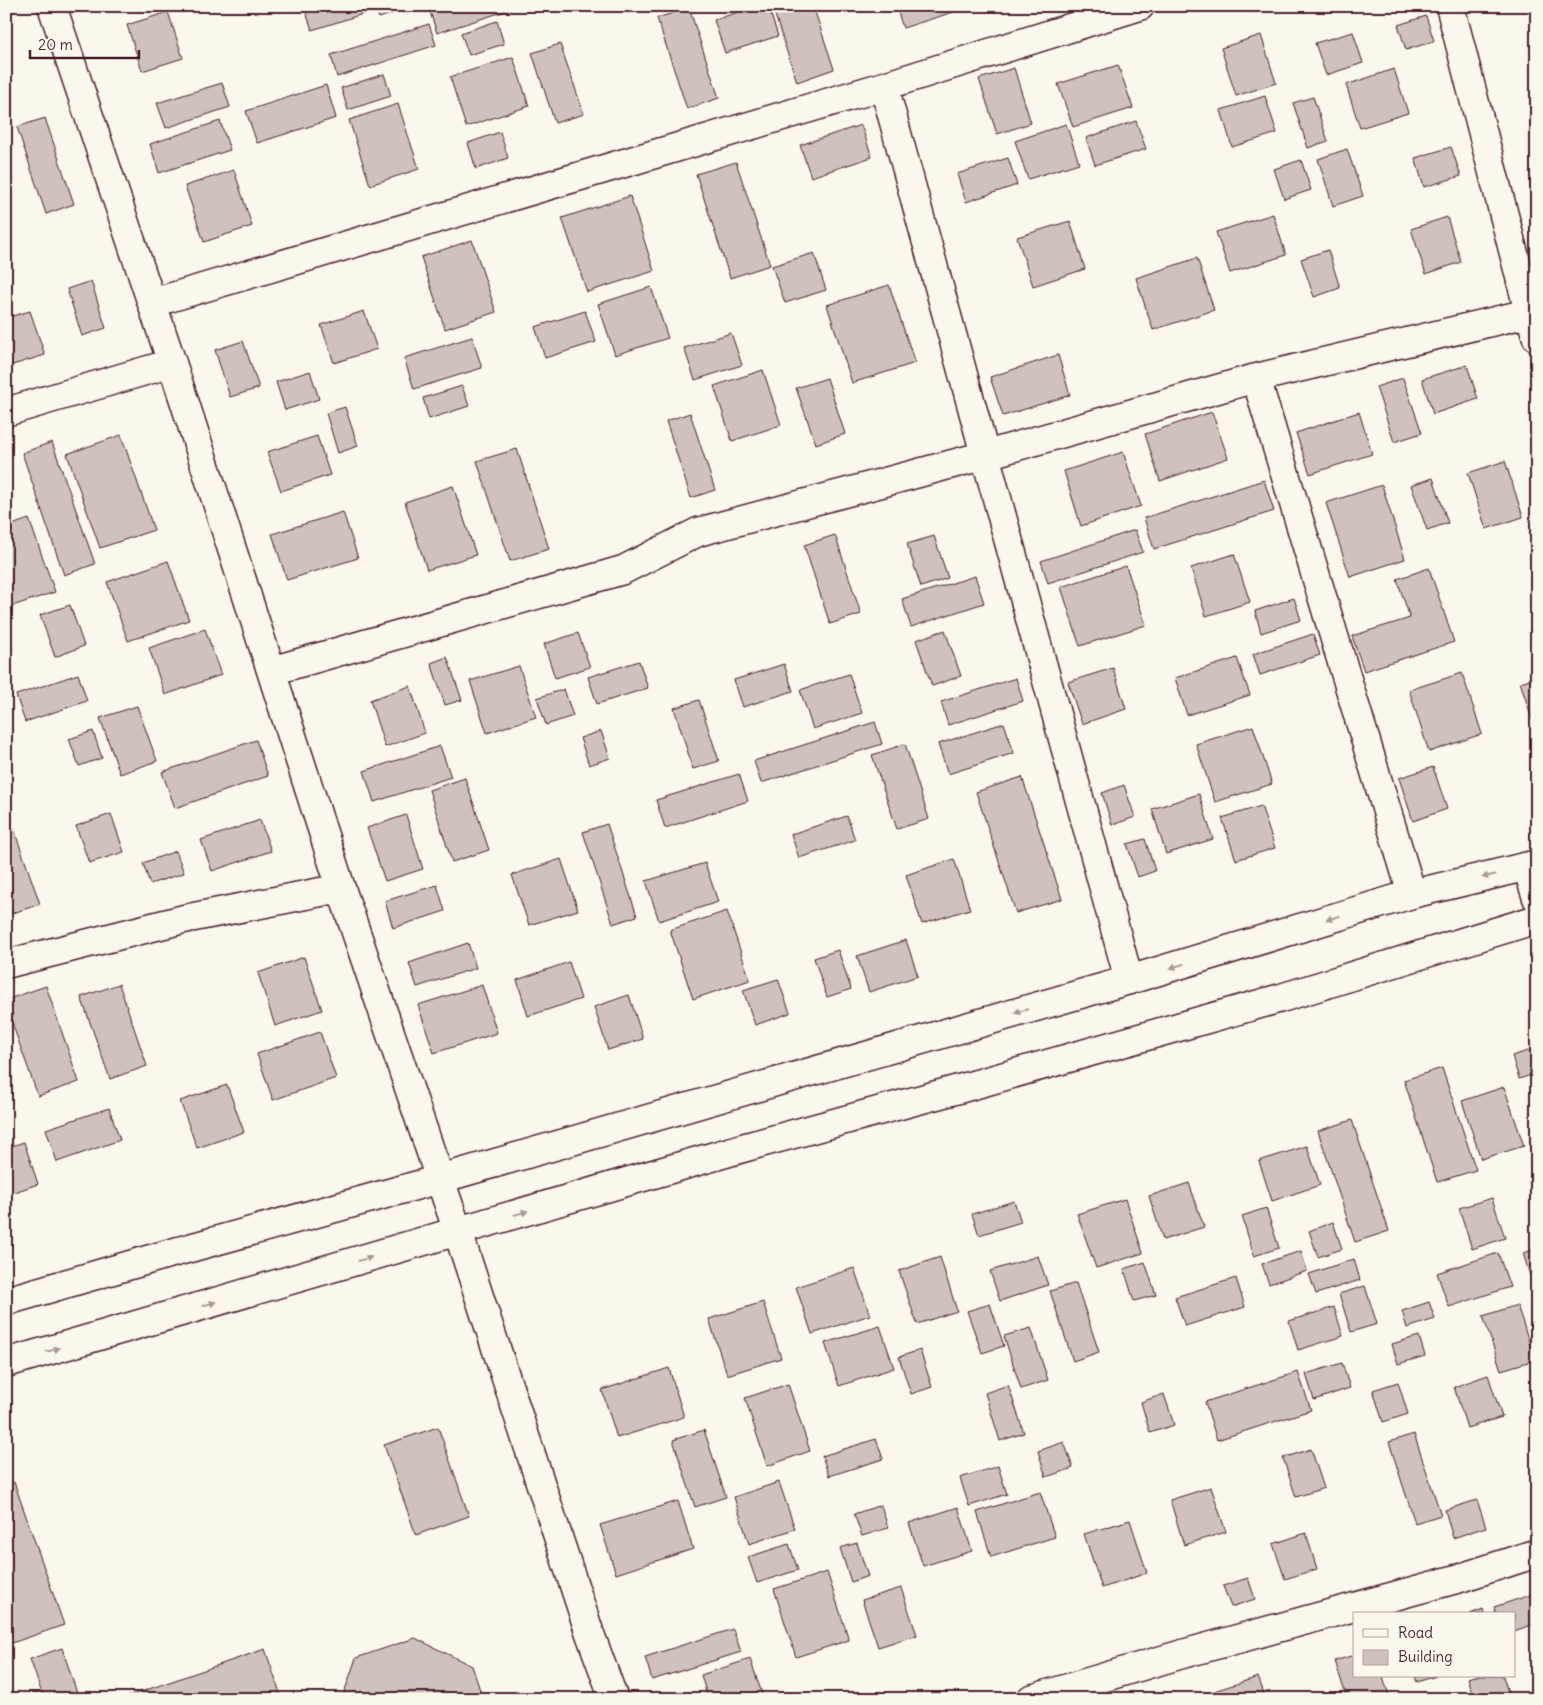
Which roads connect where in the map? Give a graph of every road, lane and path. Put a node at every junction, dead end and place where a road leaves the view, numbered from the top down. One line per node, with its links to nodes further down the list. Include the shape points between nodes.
1 (52, 6): 5 (street)
2 (1140, 6): 4 (street)
3 (1450, 6): 6 (street)
4 (884, 86): 5 (street); 11 (street)
5 (152, 303): 8 (street)
6 (1533, 312): 7 (street); 9 (street)
7 (1537, 338)
8 (172, 362): 10 (street); 12 (street)
9 (1256, 378): 11 (street); 15 (street)
10 (6, 412)
11 (986, 455): 12 (street, via 698,532 623,570); 19 (street)
12 (271, 672): 14 (street)
13 (1532, 866): 15 (street, one-way to 15); 16 (street)
14 (341, 888): 18 (street, via 184,918); 20 (street)
15 (1412, 894): 19 (street, one-way to 19)
16 (1537, 898)
17 (1537, 920): 21 (street, one-way to 17, via 736,1150 1281,998)
18 (6, 964)
19 (1129, 980): 20 (street, one-way to 20)
20 (440, 1179): 21 (street); 22 (street)
21 (458, 1232): 23 (street, one-way to 21); 25 (street)
22 (6, 1301)
23 (6, 1363)
24 (1537, 1553): 26 (street, via 1460,1578)
25 (614, 1699)
26 (1031, 1699)

